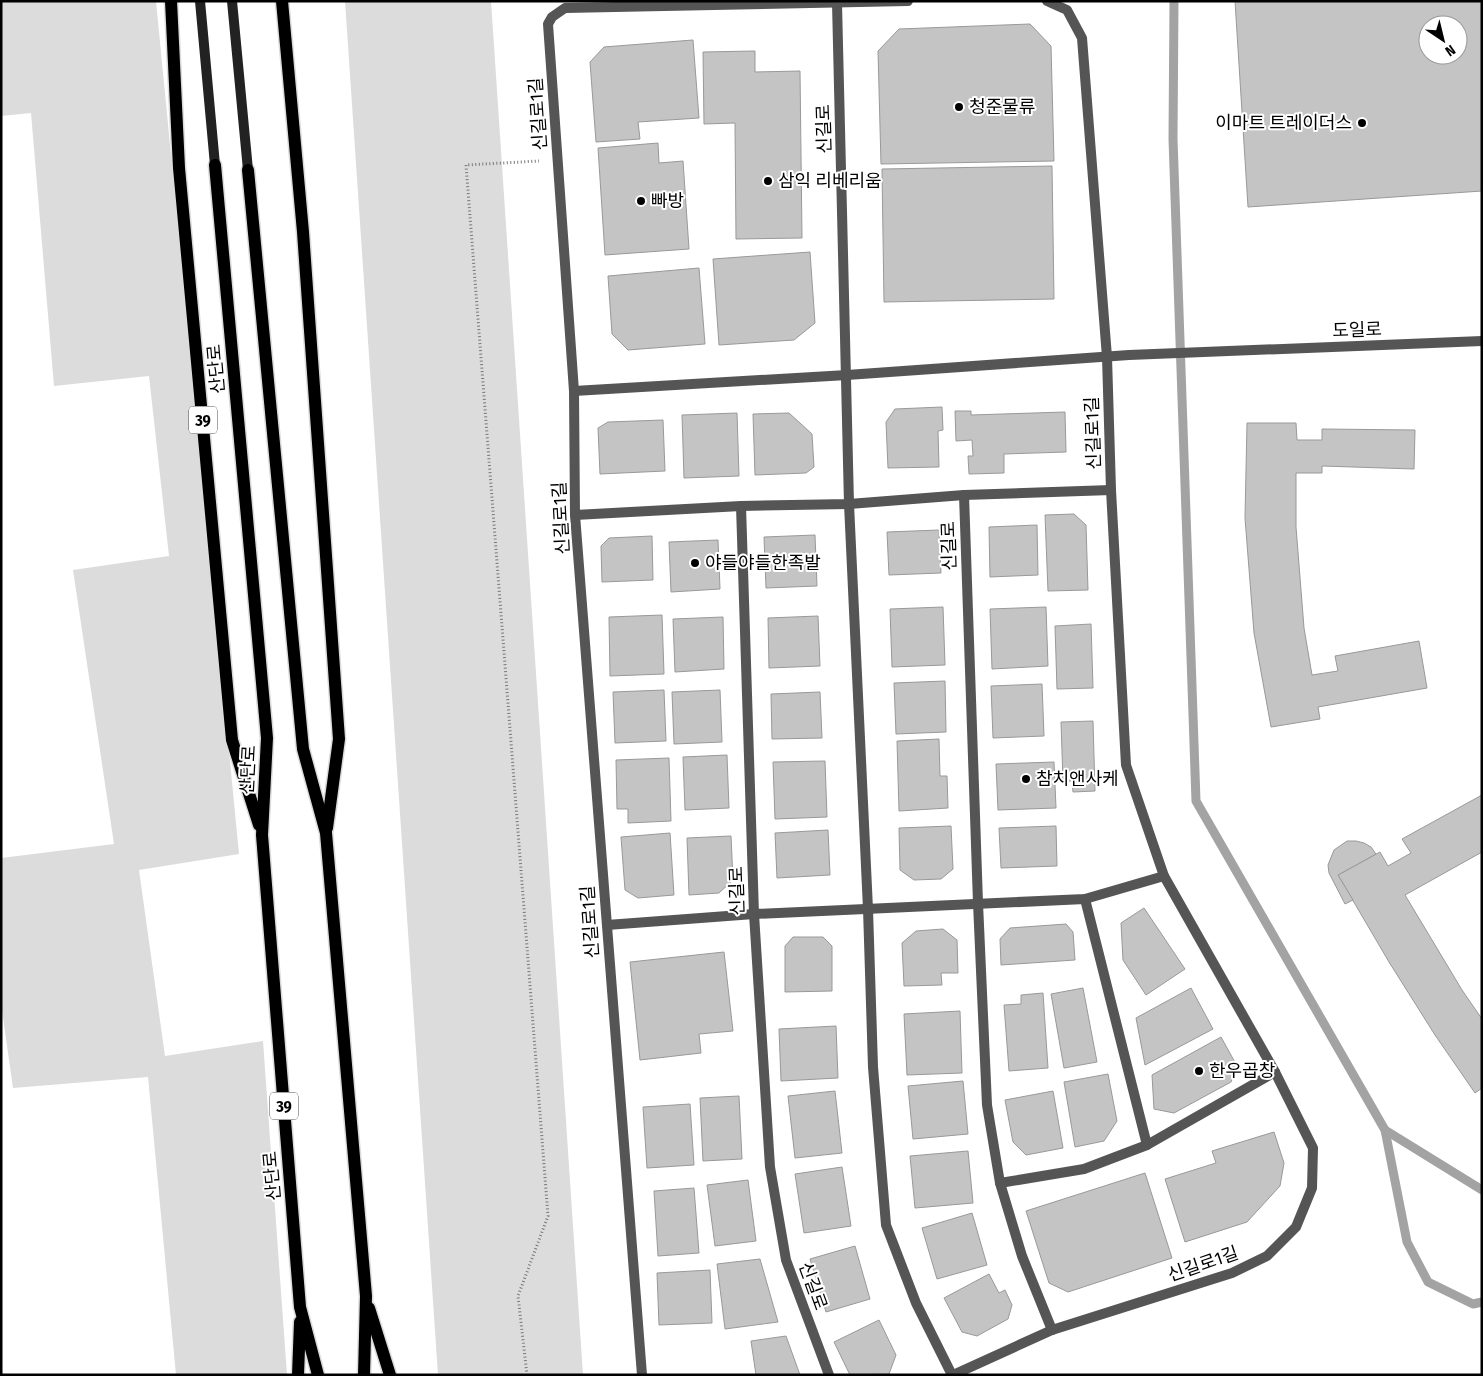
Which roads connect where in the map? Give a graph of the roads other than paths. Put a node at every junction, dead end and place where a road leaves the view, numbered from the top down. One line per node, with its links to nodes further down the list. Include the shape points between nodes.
1 (171, 1): 20 (main road, 39, via 180,168 232,740)
2 (200, 1): 8 (main road)
3 (232, 1): 9 (main road)
4 (282, 1): 19 (main road, via 303,232 339,739)
5 (908, 1): 7 (street, 신길로1길)
6 (1047, 1): 11 (street, 신길로1길, via 1067,10 1082,38)
7 (837, 3): 12 (street, 신길로); 13 (street, 신길로1길, via 565,8 552,18 548,24)
8 (215, 165): 20 (main road, 산단로, via 267,738)
9 (248, 170): 19 (main road, via 303,749)
10 (1482, 341): 11 (street, 도일로)
11 (1107, 357): 12 (street); 14 (street, 신길로1길)
12 (847, 375): 13 (street); 16 (street, 신길로)
13 (574, 391): 18 (street, 신길로1길)
14 (1112, 490): 15 (street); 21 (street, 신길로1길, via 1126,765)
15 (964, 495): 16 (street, 신길로); 23 (street, 신길로)
16 (849, 504): 17 (street, 신길로); 24 (street, 신길로)
17 (741, 506): 18 (street); 25 (street, 신길로)
18 (575, 515): 26 (street, 신길로1길)
19 (326, 833): 30 (main road)
20 (262, 835): 31 (main road, 산단로 / 39)
21 (1164, 876): 22 (street); 27 (street, 신길로1길)
22 (1085, 899): 23 (street); 28 (street)
23 (978, 903): 24 (street); 29 (street, 신길로, via 987,1105)
24 (868, 909): 25 (street); 39 (street, 신길로, via 873,1067 886,1226 916,1303)
25 (754, 914): 26 (street); 38 (street, 신길로, via 770,1167 786,1260)
26 (607, 925): 37 (street, 신길로1길)
27 (1275, 1072): 28 (street); 32 (street, 신길로1길, via 1314,1148 1312,1188 1296,1227 1267,1256 1232,1273)
28 (1147, 1145): 29 (street, via 1084,1168)
29 (1000, 1183): 32 (street, 신길로, via 1022,1256)
30 (366, 1296): 35 (main road); 36 (main road)
31 (300, 1306): 33 (main road); 34 (main road, 산단로 / 39)
32 (1052, 1330): 39 (street, 신길로1길)
33 (298, 1375)
34 (318, 1375)
35 (364, 1375)
36 (390, 1375)
37 (642, 1375)
38 (829, 1375)
39 (953, 1375)

